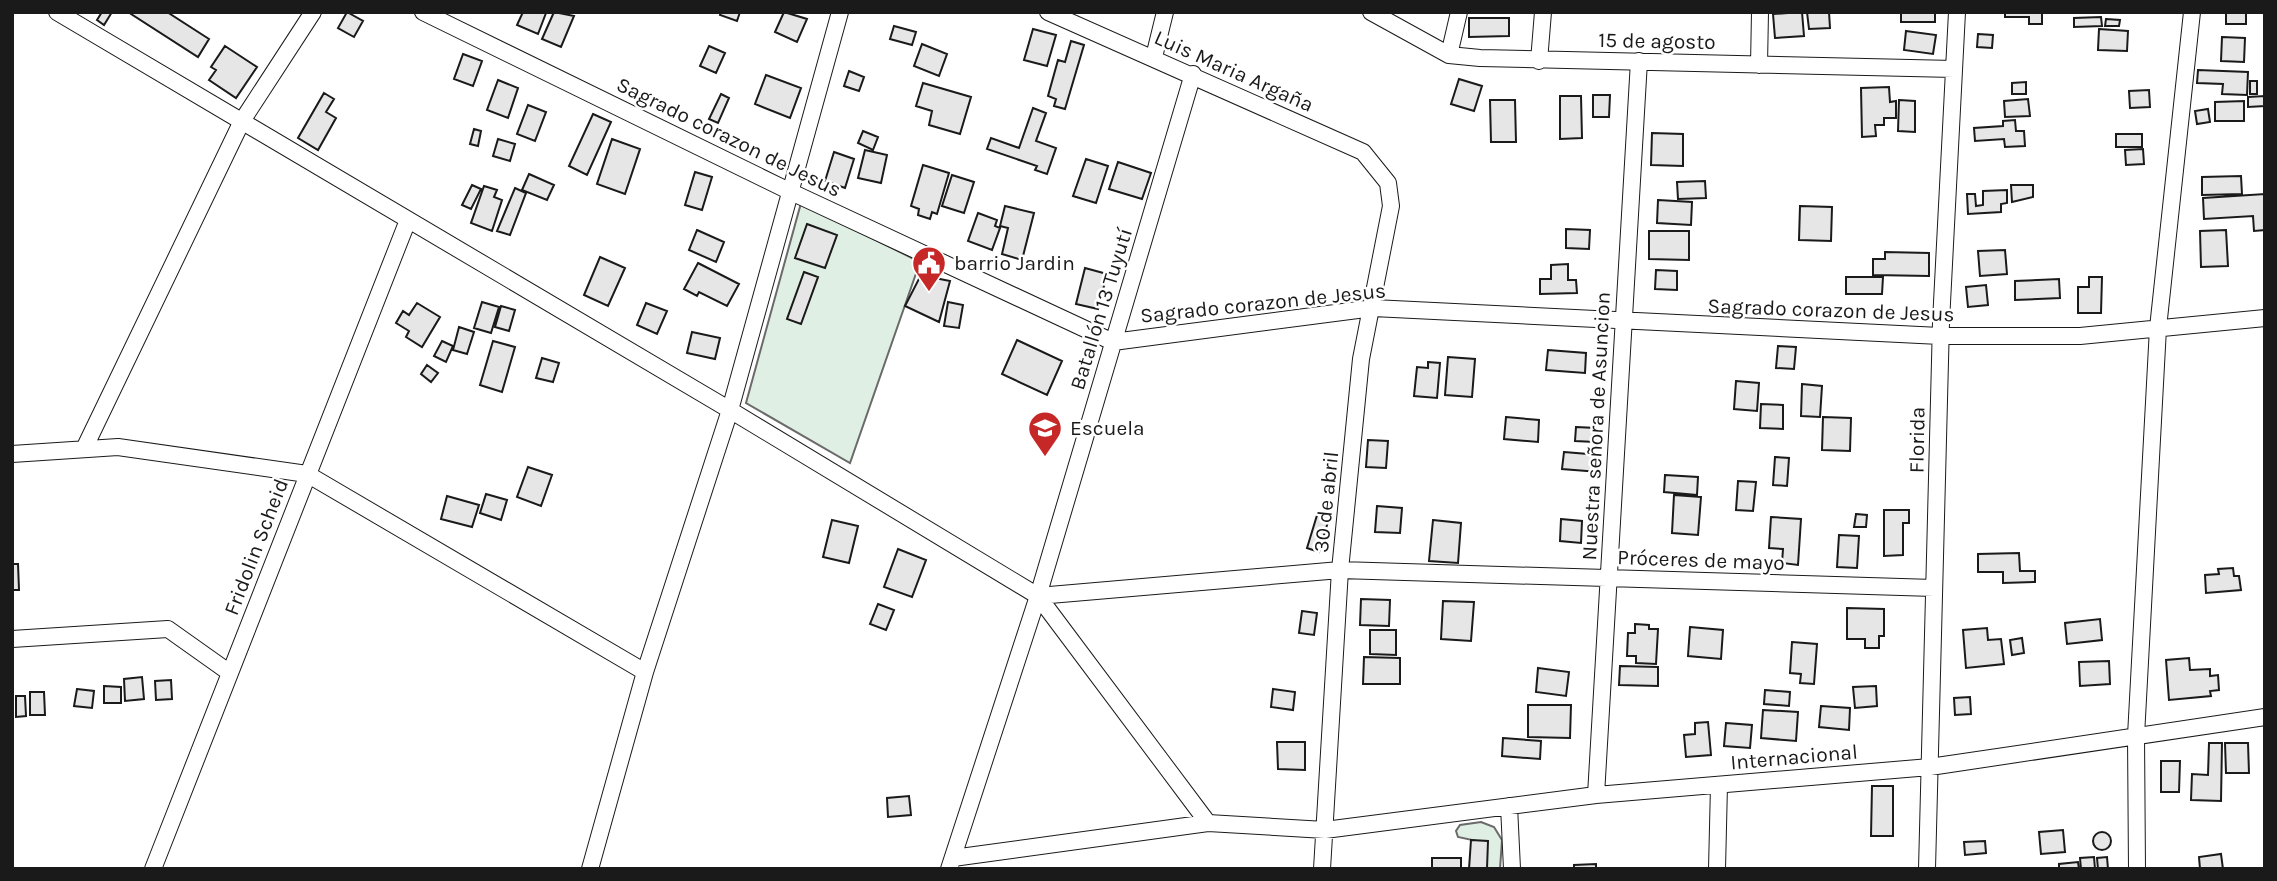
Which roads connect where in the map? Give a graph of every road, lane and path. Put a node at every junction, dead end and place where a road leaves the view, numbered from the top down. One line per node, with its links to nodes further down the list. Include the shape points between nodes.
1 (57, 12): 20 (street)
2 (313, 12): 20 (street)
3 (423, 12): 22 (street, Sagrado corazon de Jesus)
4 (840, 12): 22 (street)
5 (1048, 12): 14 (street, Luis Maria Argaña)
6 (1165, 12): 14 (street)
7 (1371, 12): 13 (street, 15 de agosto)
8 (1459, 12): 13 (street)
9 (1543, 12): 15 (street)
10 (1760, 12): 17 (street)
11 (1957, 12): 18 (street, Florida)
12 (2192, 12): 27 (street)
13 (1449, 55): 15 (street, 15 de agosto)
14 (1154, 57): 19 (street, Luis Maria Argaña)
15 (1539, 61): 16 (street, 15 de agosto)
16 (1639, 61): 17 (street, 15 de agosto); 26 (street, Nuestra señora de Asuncion)
17 (1759, 65): 18 (street, 15 de agosto)
18 (1954, 69): 28 (street, Florida)
19 (1194, 74): 21 (street, Luis Maria Argaña); 29 (street, Batallón 13 Tuyutí)
20 (242, 121): 23 (street); 31 (street)
21 (1363, 152): 24 (street, 30 de abril, via 1388,183 1391,206)
22 (789, 191): 29 (street, Sagrado corazon de Jesus); 30 (street)
23 (408, 220): 30 (street); 33 (street, Fridolin Scheid)
24 (1373, 308): 26 (street, Sagrado corazon de Jesus); 29 (street, Sagrado corazon de Jesus); 34 (street, 30 de abril, via 1361,359)
25 (2265, 318): 27 (street, Sagrado corazon de Jesus)
26 (1624, 323): 28 (street, Sagrado corazon de Jesus); 35 (street, Nuestra señora de Asuncion)
27 (2158, 328): 28 (street, Sagrado corazon de Jesus, via 2080,336); 42 (street)
28 (1940, 336): 36 (street, Florida)
29 (1113, 342): 37 (street, Batallón 13 Tuyutí)
30 (730, 410): 37 (street); 39 (street)
31 (84, 449): 32 (street); 33 (street, via 118,447)
32 (12, 454)
33 (307, 474): 39 (street); 40 (street, Fridolin Scheid)
34 (1340, 570): 35 (street, Próceres de mayo); 37 (street, Próceres de mayo); 48 (street, 30 de abril)
35 (1608, 578): 36 (street, Próceres de mayo); 45 (street, Nuestra señora de Asuncion)
36 (1934, 588): 43 (street, Florida)
37 (1038, 596): 47 (street); 49 (street, Batallón 13 Tuyutí)
38 (12, 639): 40 (street, via 168,629)
39 (645, 672): 51 (street)
40 (230, 673): 50 (street, Fridolin Scheid)
41 (2265, 717): 42 (street, Internacional)
42 (2136, 736): 43 (street, Internacional); 56 (street)
43 (1930, 768): 44 (street, Internacional); 55 (street, Florida)
44 (1719, 785): 45 (street, Internacional); 54 (street)
45 (1596, 794): 46 (street, Internacional)
46 (1509, 806): 48 (street, Internacional); 53 (street)
47 (1209, 823): 48 (street, Internacional); 49 (street, Internacional)
48 (1325, 830): 52 (street, 30 de abril)
49 (951, 864)
50 (153, 869)
51 (590, 869)
52 (1322, 869)
53 (1512, 869)
54 (1717, 869)
55 (1927, 869)
56 (2137, 869)

